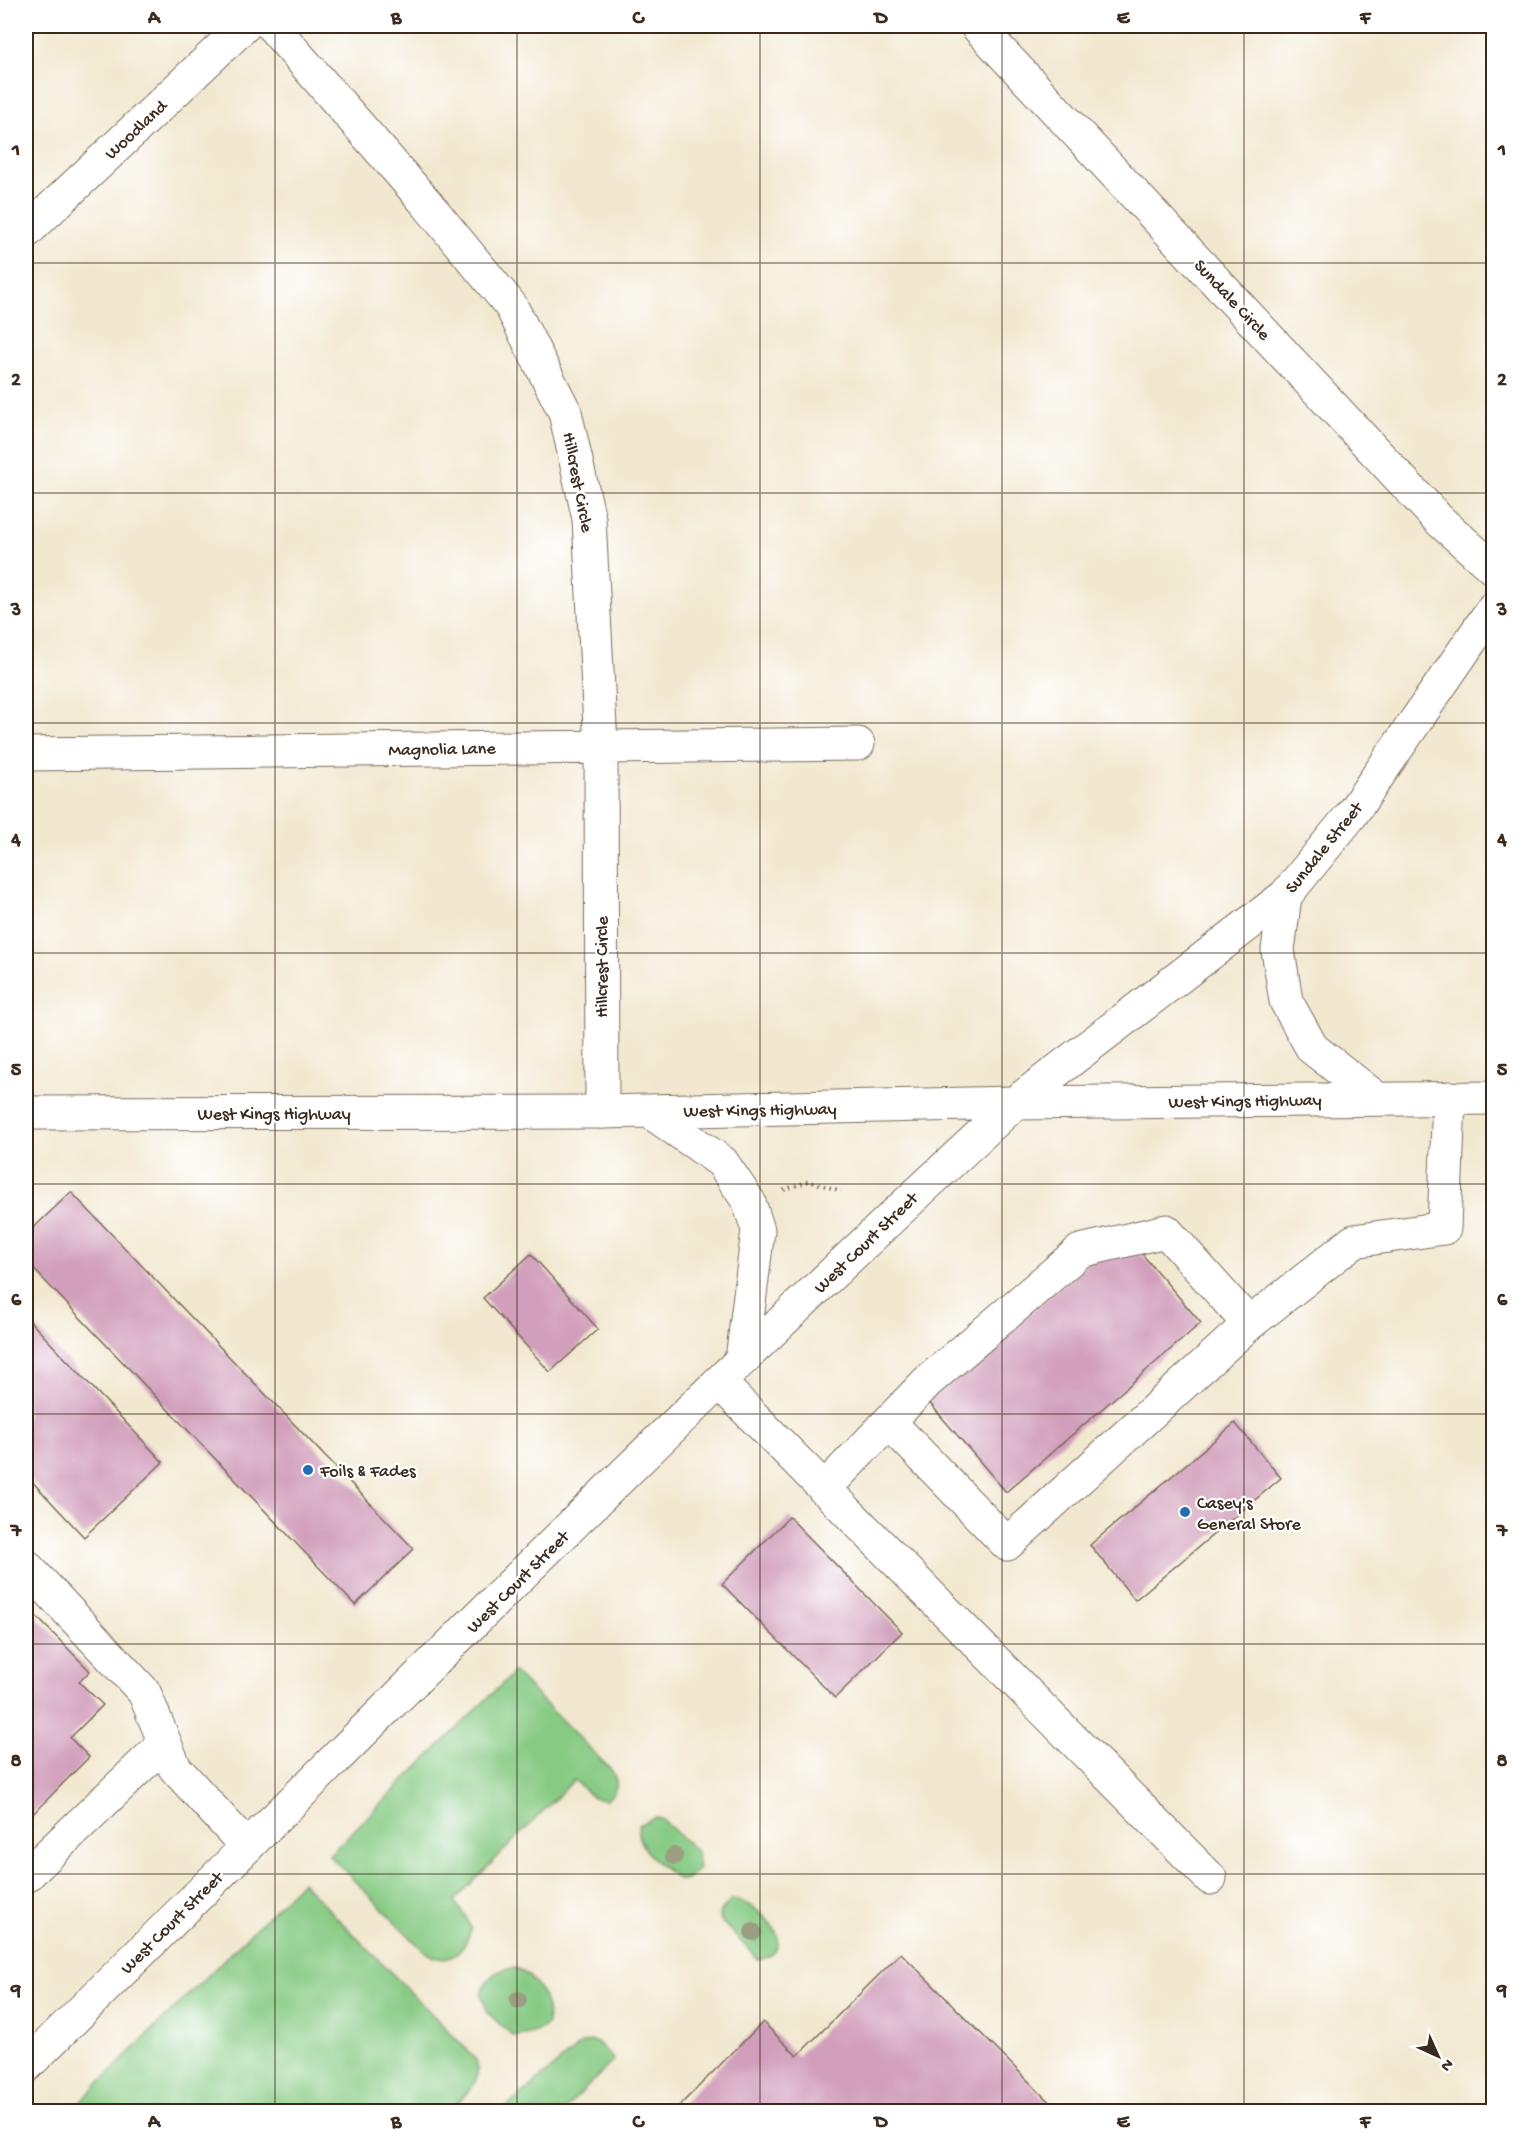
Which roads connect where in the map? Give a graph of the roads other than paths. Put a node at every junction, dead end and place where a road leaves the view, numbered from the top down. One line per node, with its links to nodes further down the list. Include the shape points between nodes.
1 (244, 26): 4 (street, Woodland)
2 (272, 26): 8 (street, Hillcrest Circle, via 511,306 565,412 589,519)
3 (977, 26): 5 (street, Sundale Circle, via 1439,520)
4 (26, 232)
5 (1494, 568)
6 (1494, 607): 10 (street, Sundale Street, via 1351,815)
7 (858, 744): 8 (street, Magnolia Lane)
8 (601, 747): 9 (street, Magnolia Lane); 16 (street, Hillcrest Circle)
9 (26, 754)
10 (1285, 896): 11 (street, via 1278,950 1286,1001 1312,1048); 14 (street, Sundale Street)
11 (1376, 1098): 12 (street, West Kings Highway); 14 (street, West Kings Highway)
12 (1449, 1098): 13 (street, West Kings Highway); 18 (street, via 1444,1228 1354,1241)
13 (1494, 1098)
14 (1015, 1103): 15 (street, West Kings Highway); 19 (street, West Court Street)
15 (649, 1111): 16 (street, West Kings Highway); 19 (street, via 722,1162 749,1202 758,1230)
16 (602, 1112): 17 (street, West Kings Highway)
17 (26, 1113)
18 (1249, 1324): 20 (street, via 1166,1231 1080,1251 927,1382); 20 (street, via 1007,1544)
19 (731, 1371): 21 (street); 24 (street, West Court Street)
20 (890, 1423): 21 (street)
21 (824, 1489): 26 (street)
22 (26, 1566): 23 (street, via 144,1692)
23 (165, 1743): 24 (street, via 175,1768); 25 (street)
24 (247, 1847): 27 (street, West Court Street)
25 (26, 1875)
26 (1209, 1878)
27 (26, 2066)

